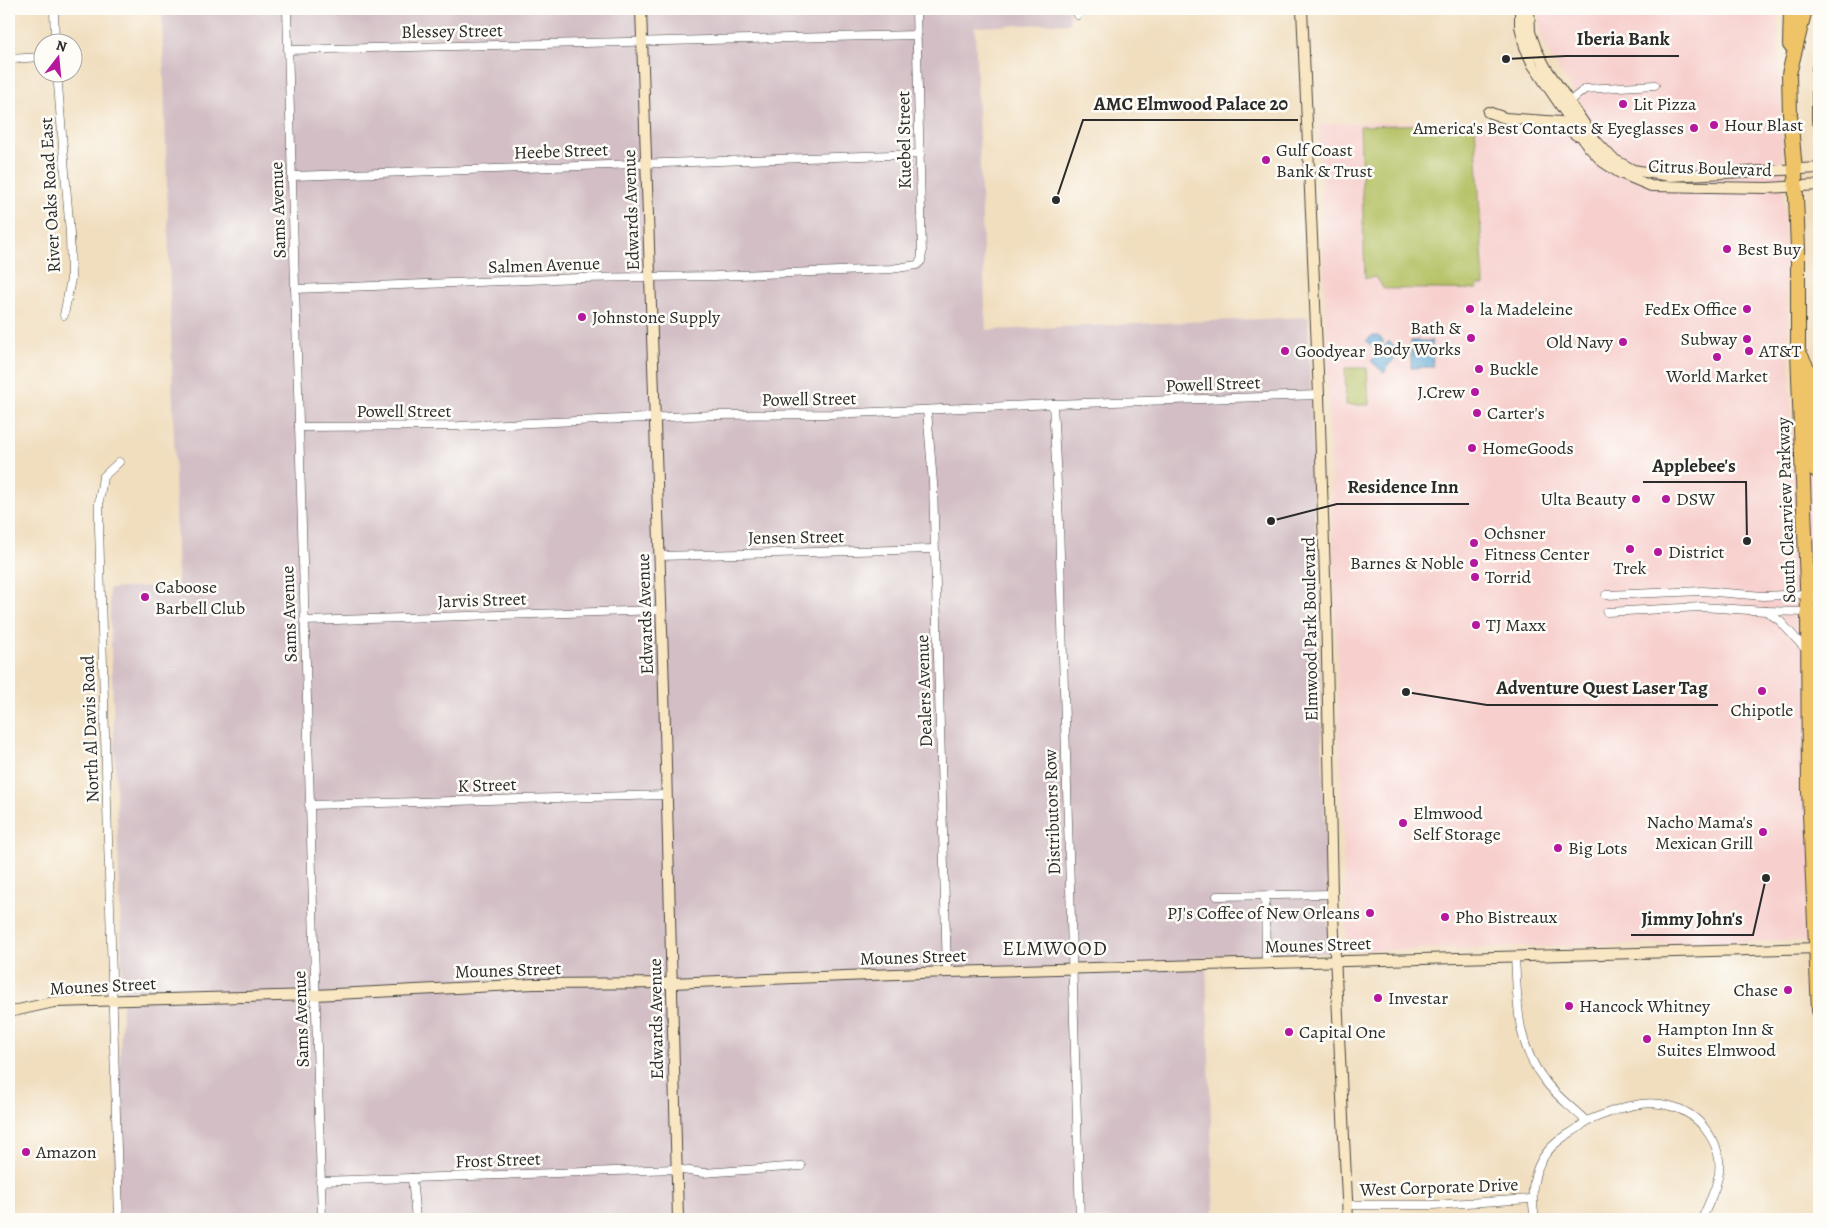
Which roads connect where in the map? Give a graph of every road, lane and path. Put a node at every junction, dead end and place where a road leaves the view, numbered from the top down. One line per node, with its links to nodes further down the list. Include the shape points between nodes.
1 (54, 9): 10 (street)
2 (286, 9): 13 (street, Sams Avenue)
3 (641, 9): 12 (street, Edwards Avenue)
4 (916, 9): 11 (street, Kuebel Street)
5 (1302, 9): 36 (street, Elmwood Park Boulevard)
6 (1520, 9): 23 (street, Citrus Boulevard, via 1520,26 1533,65)
7 (1530, 9): 20 (street, Citrus Boulevard, via 1530,32 1536,49)
8 (1791, 9): 17 (highway)
9 (1805, 9): 17 (highway, South Clearview Parkway)
10 (55, 32)
11 (917, 35): 12 (street, Blessey Street); 24 (street, Kuebel Street)
12 (642, 42): 13 (street, Blessey Street); 25 (street, Edwards Avenue)
13 (288, 50): 28 (street, Sams Avenue)
14 (32, 58): 15 (street)
15 (9, 59)
16 (1819, 68): 22 (highway)
17 (1789, 74): 27 (highway, South Clearview Parkway)
18 (58, 82): 34 (street, River Oaks Road East, via 70,234 71,279)
19 (1655, 85): 20 (street, via 1585,89)
20 (1569, 102): 27 (street, Citrus Boulevard, via 1596,141 1613,159 1633,170 1670,176)
21 (1488, 112): 23 (street, via 1504,118 1561,122)
22 (1819, 120)
23 (1585, 142): 30 (street, Citrus Boulevard, via 1603,162 1651,186)
24 (920, 154): 25 (street, Heebe Street); 31 (street, Kuebel Street, via 922,253 917,266)
25 (645, 163): 28 (street, Heebe Street); 32 (street, Edwards Avenue)
26 (1819, 168): 27 (street, Citrus Boulevard)
27 (1795, 171): 30 (highway, South Clearview Parkway)
28 (292, 176): 33 (street, Sams Avenue)
29 (1819, 185): 30 (street, Citrus Boulevard)
30 (1795, 186): 35 (highway, South Clearview Parkway)
31 (913, 266): 32 (street, Salmen Avenue)
32 (649, 277): 33 (street, Salmen Avenue); 39 (street, Edwards Avenue)
33 (295, 288): 40 (street, Sams Avenue)
34 (64, 315)
35 (1798, 351): 42 (highway, via 1809,372 1813,468); 46 (highway, South Clearview Parkway)
36 (1319, 395): 37 (street, Powell Street); 59 (street, Elmwood Park Boulevard)
37 (1053, 404): 38 (street, Powell Street); 66 (street, Distributors Row)
38 (927, 410): 39 (street, Powell Street); 43 (street, Dealers Avenue)
39 (654, 418): 40 (street, Powell Street, via 458,426); 44 (street, Edwards Avenue)
40 (299, 427): 51 (street, Sams Avenue)
41 (118, 462): 70 (street, North Al Davis Road, via 103,477 99,502)
42 (1819, 472)
43 (934, 549): 44 (street, Jensen Street); 67 (street, Dealers Avenue)
44 (659, 556): 47 (street, Edwards Avenue)
45 (1606, 595): 46 (street, via 1703,591)
46 (1813, 597): 49 (highway, South Clearview Parkway)
47 (661, 610): 51 (street, Jarvis Street); 55 (street, Edwards Avenue)
48 (1766, 611): 49 (street); 50 (street, via 1701,607); 52 (street, via 1780,621)
49 (1814, 611): 52 (highway, South Clearview Parkway)
50 (1607, 612)
51 (304, 621): 56 (street, Sams Avenue)
52 (1808, 654): 54 (highway, South Clearview Parkway)
53 (1819, 779): 54 (highway)
54 (1809, 792): 57 (highway, South Clearview Parkway)
55 (666, 795): 56 (street, K Street); 68 (street, Edwards Avenue)
56 (309, 805): 69 (street, Sams Avenue)
57 (1811, 827): 58 (highway); 62 (highway, South Clearview Parkway)
58 (1819, 841)
59 (1332, 894): 61 (street); 64 (street, Elmwood Park Boulevard)
60 (1218, 896): 61 (street)
61 (1264, 896): 65 (street)
62 (1818, 948): 63 (street, Mounes Street); 71 (highway, South Clearview Parkway)
63 (1516, 957): 64 (street, Mounes Street); 73 (street, via 1519,1022 1530,1058 1546,1083)
64 (1335, 960): 65 (street, Mounes Street); 79 (street, Elmwood Park Boulevard)
65 (1266, 962): 66 (street, Mounes Street)
66 (1072, 968): 67 (street, Mounes Street); 84 (street, Distributors Row)
67 (947, 972): 68 (street, Mounes Street)
68 (671, 983): 69 (street, Mounes Street, via 534,984); 75 (street, Edwards Avenue)
69 (315, 995): 70 (street, Mounes Street); 77 (street, Sams Avenue)
70 (113, 1001): 72 (street, Mounes Street, via 54,1002); 80 (street, North Al Davis Road)
71 (1819, 1011)
72 (9, 1012)
73 (1586, 1121): 78 (street, via 1546,1153 1533,1182); 87 (street, via 1630,1106 1651,1103 1686,1111 1699,1121 1718,1152 1720,1162 1712,1198)
74 (801, 1166): 75 (street, Frost Street, via 703,1173)
75 (676, 1169): 76 (street, Frost Street); 83 (street, Edwards Avenue)
76 (412, 1178): 77 (street, Frost Street); 82 (street)
77 (320, 1181): 81 (street, Sams Avenue)
78 (1532, 1199): 79 (street, West Corporate Drive, via 1433,1205); 86 (street)
79 (1348, 1205): 85 (street, Elmwood Park Boulevard)
80 (119, 1219)
81 (322, 1219)
82 (416, 1219)
83 (678, 1219)
84 (1080, 1219)
85 (1348, 1219)
86 (1535, 1219)
87 (1702, 1219)

